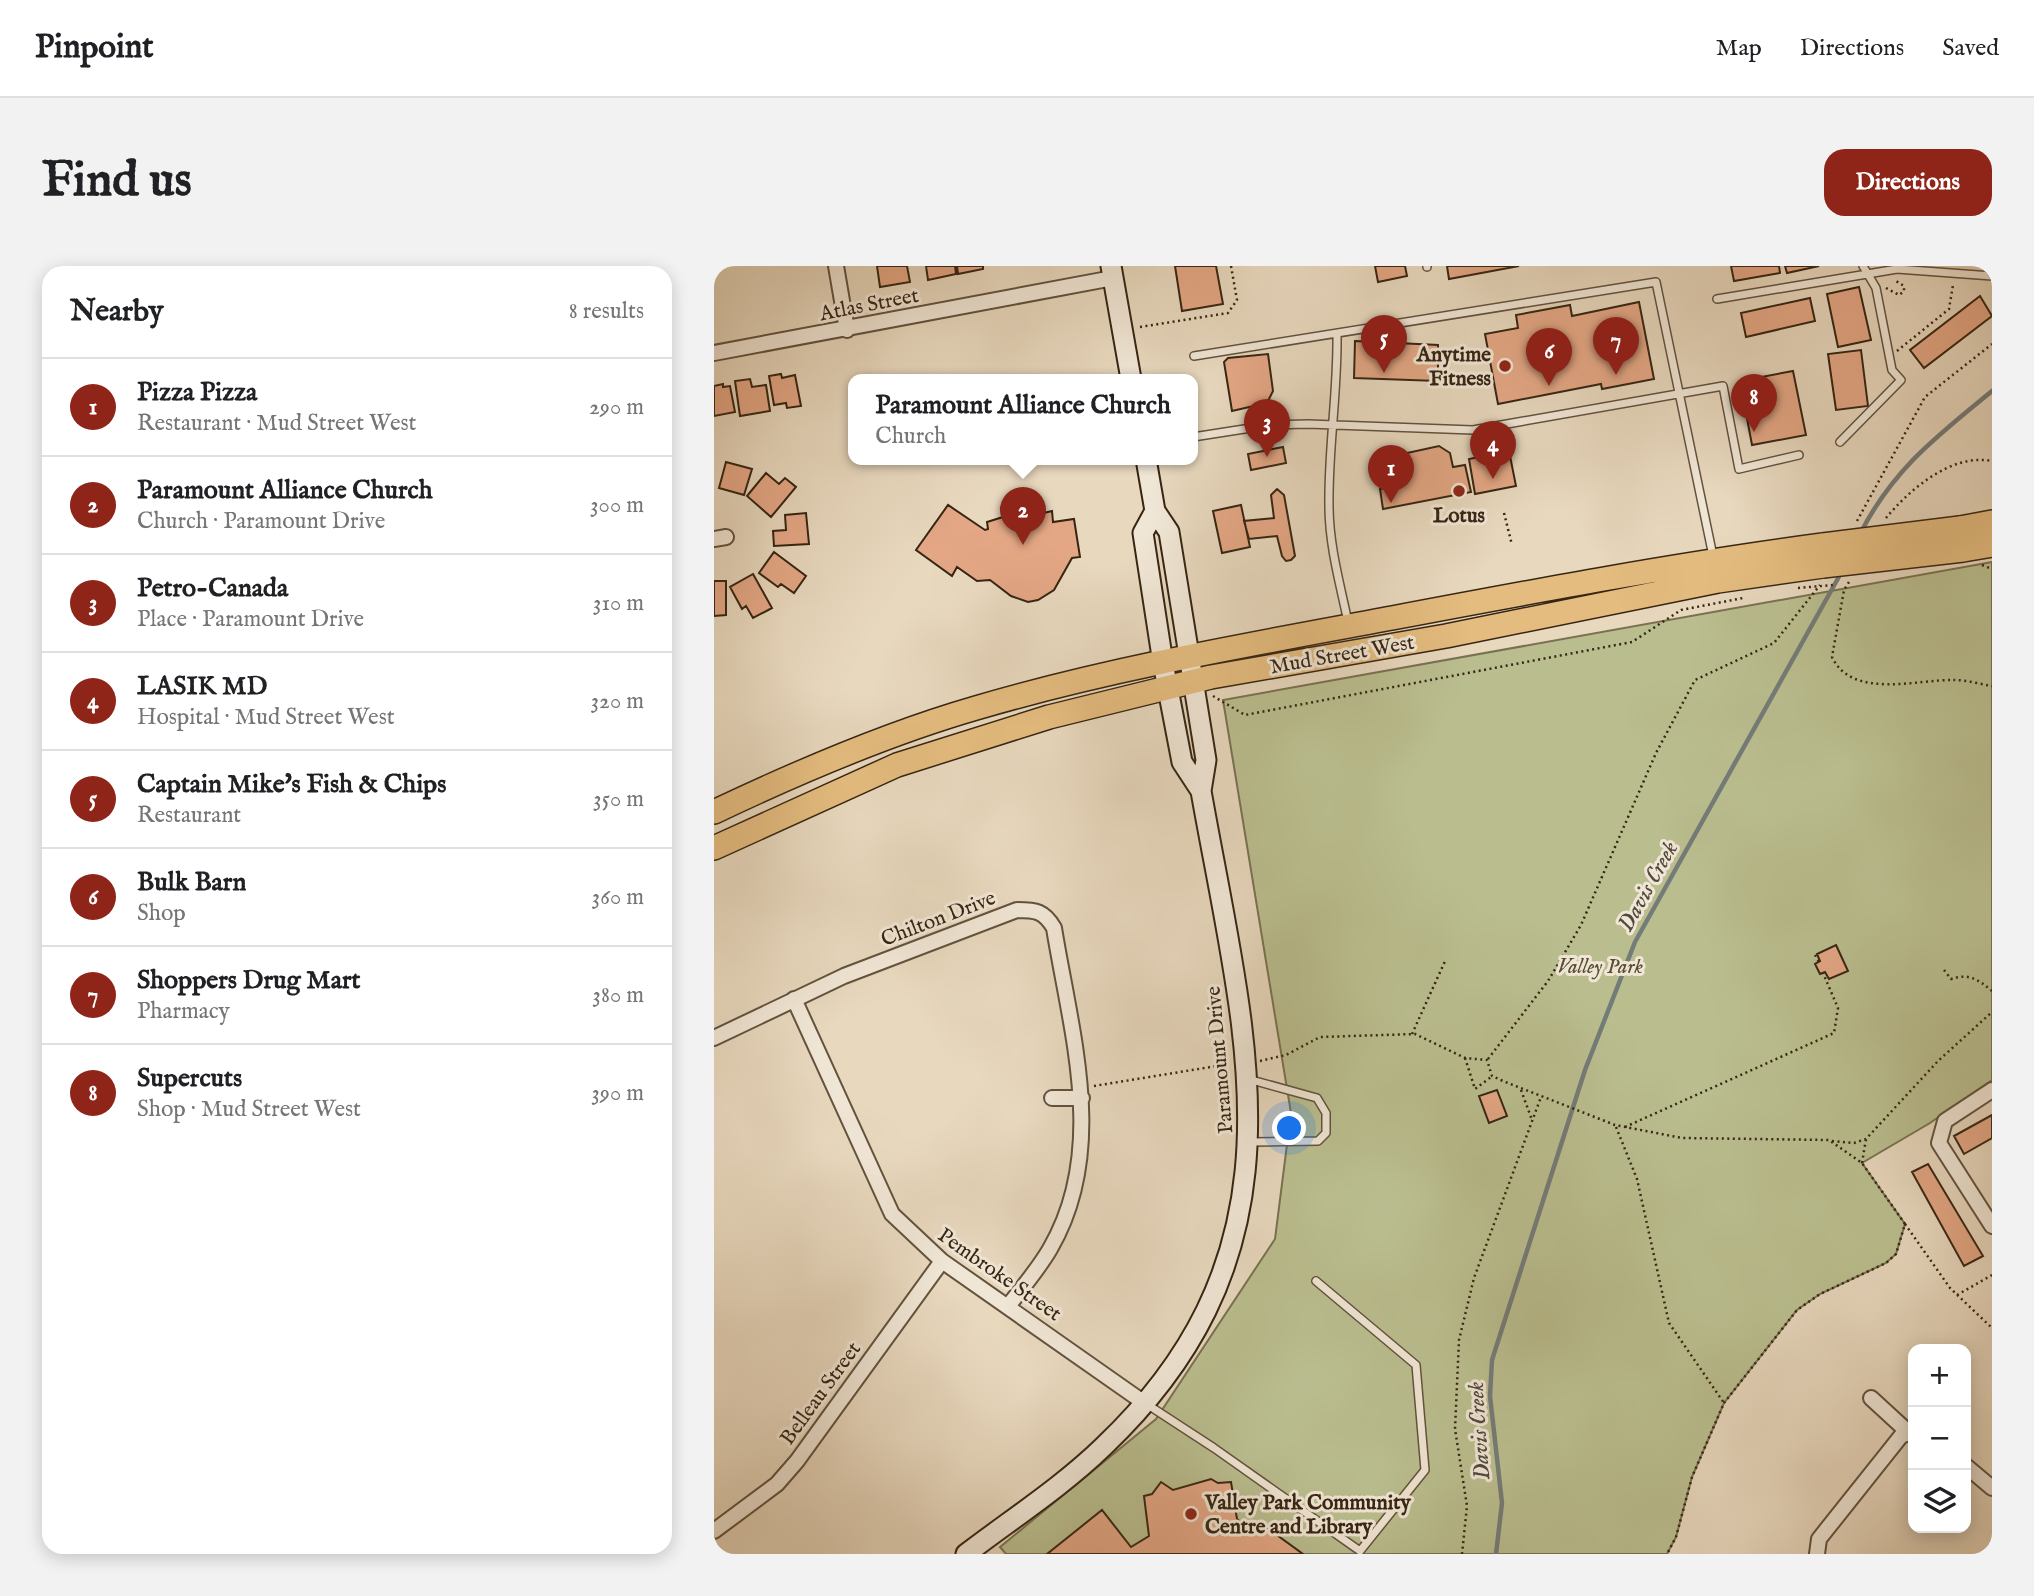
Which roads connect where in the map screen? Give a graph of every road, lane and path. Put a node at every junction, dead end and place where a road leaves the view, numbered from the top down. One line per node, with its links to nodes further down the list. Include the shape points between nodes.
1 (836, 266): 10 (street)
2 (1231, 266): 11 (path, via 1237,300 1228,313)
3 (1865, 270): 4 (lane); 8 (lane); 9 (lane)
4 (1891, 270): 6 (lane); 8 (path, via 1904,291 1899,295 1889,288)
5 (1112, 272): 10 (street, Atlas Street); 11 (main road)
6 (1955, 273): 7 (lane); 16 (path, via 1950,309)
7 (1992, 276)
8 (1876, 288): 16 (lane)
9 (1717, 299)
10 (847, 330): 14 (street, Atlas Street)
11 (1122, 330): 17 (main road)
12 (1337, 334): 15 (lane); 18 (lane, via 1656,282); 19 (lane)
13 (1992, 344): 29 (path, via 1924,397)
14 (714, 353)
15 (1194, 356)
16 (1889, 358): 21 (lane, via 1901,380)
17 (1131, 374)
18 (1680, 392): 19 (lane, via 1508,427); 22 (lane, via 1723,386 1739,469); 33 (lane)
19 (1334, 425): 20 (lane, via 1270,425); 39 (lane, via 1330,529)
20 (1198, 436)
21 (1840, 442)
22 (1799, 455)
23 (1992, 461): 28 (path, via 1975,458 1941,471 1887,516)
24 (1147, 465): 25 (main road, Paramount Drive)
25 (1155, 511): 40 (main road, Paramount Drive, via 1169,532); 41 (main road, Paramount Drive, via 1143,533)
26 (1504, 513): 31 (path)
27 (1992, 522): 30 (main road, Mud Street West)
28 (1881, 527)
29 (1853, 528)
30 (1962, 539): 32 (main road, Mud Street West); 34 (main road, Mud Street West, bridge)
31 (1512, 545)
32 (1992, 545)
33 (1713, 559): 34 (main road, Mud Street West); 39 (main road, Mud Street West)
34 (1824, 562): 42 (main road, Mud Street West); 59 (path, via 1814,597 1774,643 1695,680 1656,753 1581,925 1537,997)
35 (1850, 580): 43 (path, via 1844,590 1832,657 1846,674 1901,687 1953,680)
36 (1798, 588): 37 (path)
37 (1786, 590)
38 (1749, 597): 42 (path, via 1681,610 1632,642 1245,715)
39 (1349, 626): 40 (main road, Mud Street West)
40 (1190, 658): 41 (main road, Mud Street West); 42 (main road, Paramount Drive)
41 (1163, 663): 44 (main road, Paramount Drive); 46 (main road, Mud Street West, via 974,708 848,753)
42 (1193, 682): 44 (main road, Mud Street West); 45 (main road, Paramount Drive, via 1206,760)
43 (1992, 686)
44 (1168, 688): 45 (main road, Paramount Drive, via 1182,762); 47 (main road, Mud Street West, via 1049,717 897,765)
45 (1201, 791): 60 (main road, Paramount Drive, via 1242,1019)
46 (714, 812)
47 (714, 848)
48 (1815, 955): 50 (path)
49 (1446, 958): 56 (path)
50 (1819, 962)
51 (1944, 971): 53 (path, via 1951,979 1964,975)
52 (1823, 973): 69 (path, via 1838,1008 1834,1033)
53 (1992, 990)
54 (794, 999): 57 (street, Chilton Drive); 64 (street, Chilton Drive, via 1017,910 1035,910 1046,915 1054,928); 76 (street, Pembroke Street, via 892,1214)
55 (1992, 1012): 70 (path, via 1938,1060)
56 (1412, 1034): 58 (path); 60 (path, via 1320,1037)
57 (714, 1038)
58 (1465, 1058): 59 (path); 61 (path, via 1475,1089)
59 (1487, 1060): 61 (path)
60 (1247, 1072): 64 (path, via 1221,1064); 72 (main road, Paramount Drive); 72 (lane, via 1313,1096 1326,1113 1326,1133 1318,1141)
61 (1492, 1076): 62 (path)
62 (1520, 1088): 65 (path); 67 (path)
63 (1992, 1090): 75 (street, via 1945,1121 1939,1143)
64 (1081, 1094): 66 (street); 80 (street, Chilton Drive, via 1082,1155 1073,1196 1051,1248)
65 (1541, 1097): 67 (path); 68 (path)
66 (1052, 1098)
67 (1532, 1120): 92 (path, via 1474,1279 1459,1340 1455,1429 1467,1507)
68 (1615, 1125): 69 (path); 84 (path, via 1637,1179 1668,1323)
69 (1625, 1127): 71 (path, via 1682,1138)
70 (1866, 1139): 71 (path, via 1854,1143); 73 (path)
71 (1829, 1140): 73 (path)
72 (1249, 1142): 83 (main road, Paramount Drive, via 1234,1245 1201,1322 1164,1379)
73 (1862, 1163): 74 (path)
74 (1905, 1224): 79 (path); 84 (path, via 1896,1254 1797,1310)
75 (1992, 1226)
76 (942, 1261): 80 (street, Pembroke Street); 89 (street, Belleau Street, via 797,1461 777,1484)
77 (1992, 1275): 79 (path)
78 (1316, 1281): 83 (lane, via 1416,1365 1425,1470 1360,1551)
79 (1957, 1295): 81 (path)
80 (1009, 1305): 83 (street, Pembroke Street)
81 (1992, 1328)
82 (1871, 1398): 85 (street)
83 (1143, 1402): 90 (main road, Paramount Drive, via 1102,1449)
84 (1724, 1403): 93 (path, via 1692,1477)
85 (1908, 1429)
86 (1908, 1433): 94 (street, via 1901,1436 1819,1539)
87 (1971, 1470): 88 (street)
88 (1992, 1488)
89 (714, 1531)
90 (988, 1547): 91 (main road, Paramount Drive)
91 (966, 1554)
92 (1462, 1554)
93 (1667, 1554)
94 (1816, 1554)

